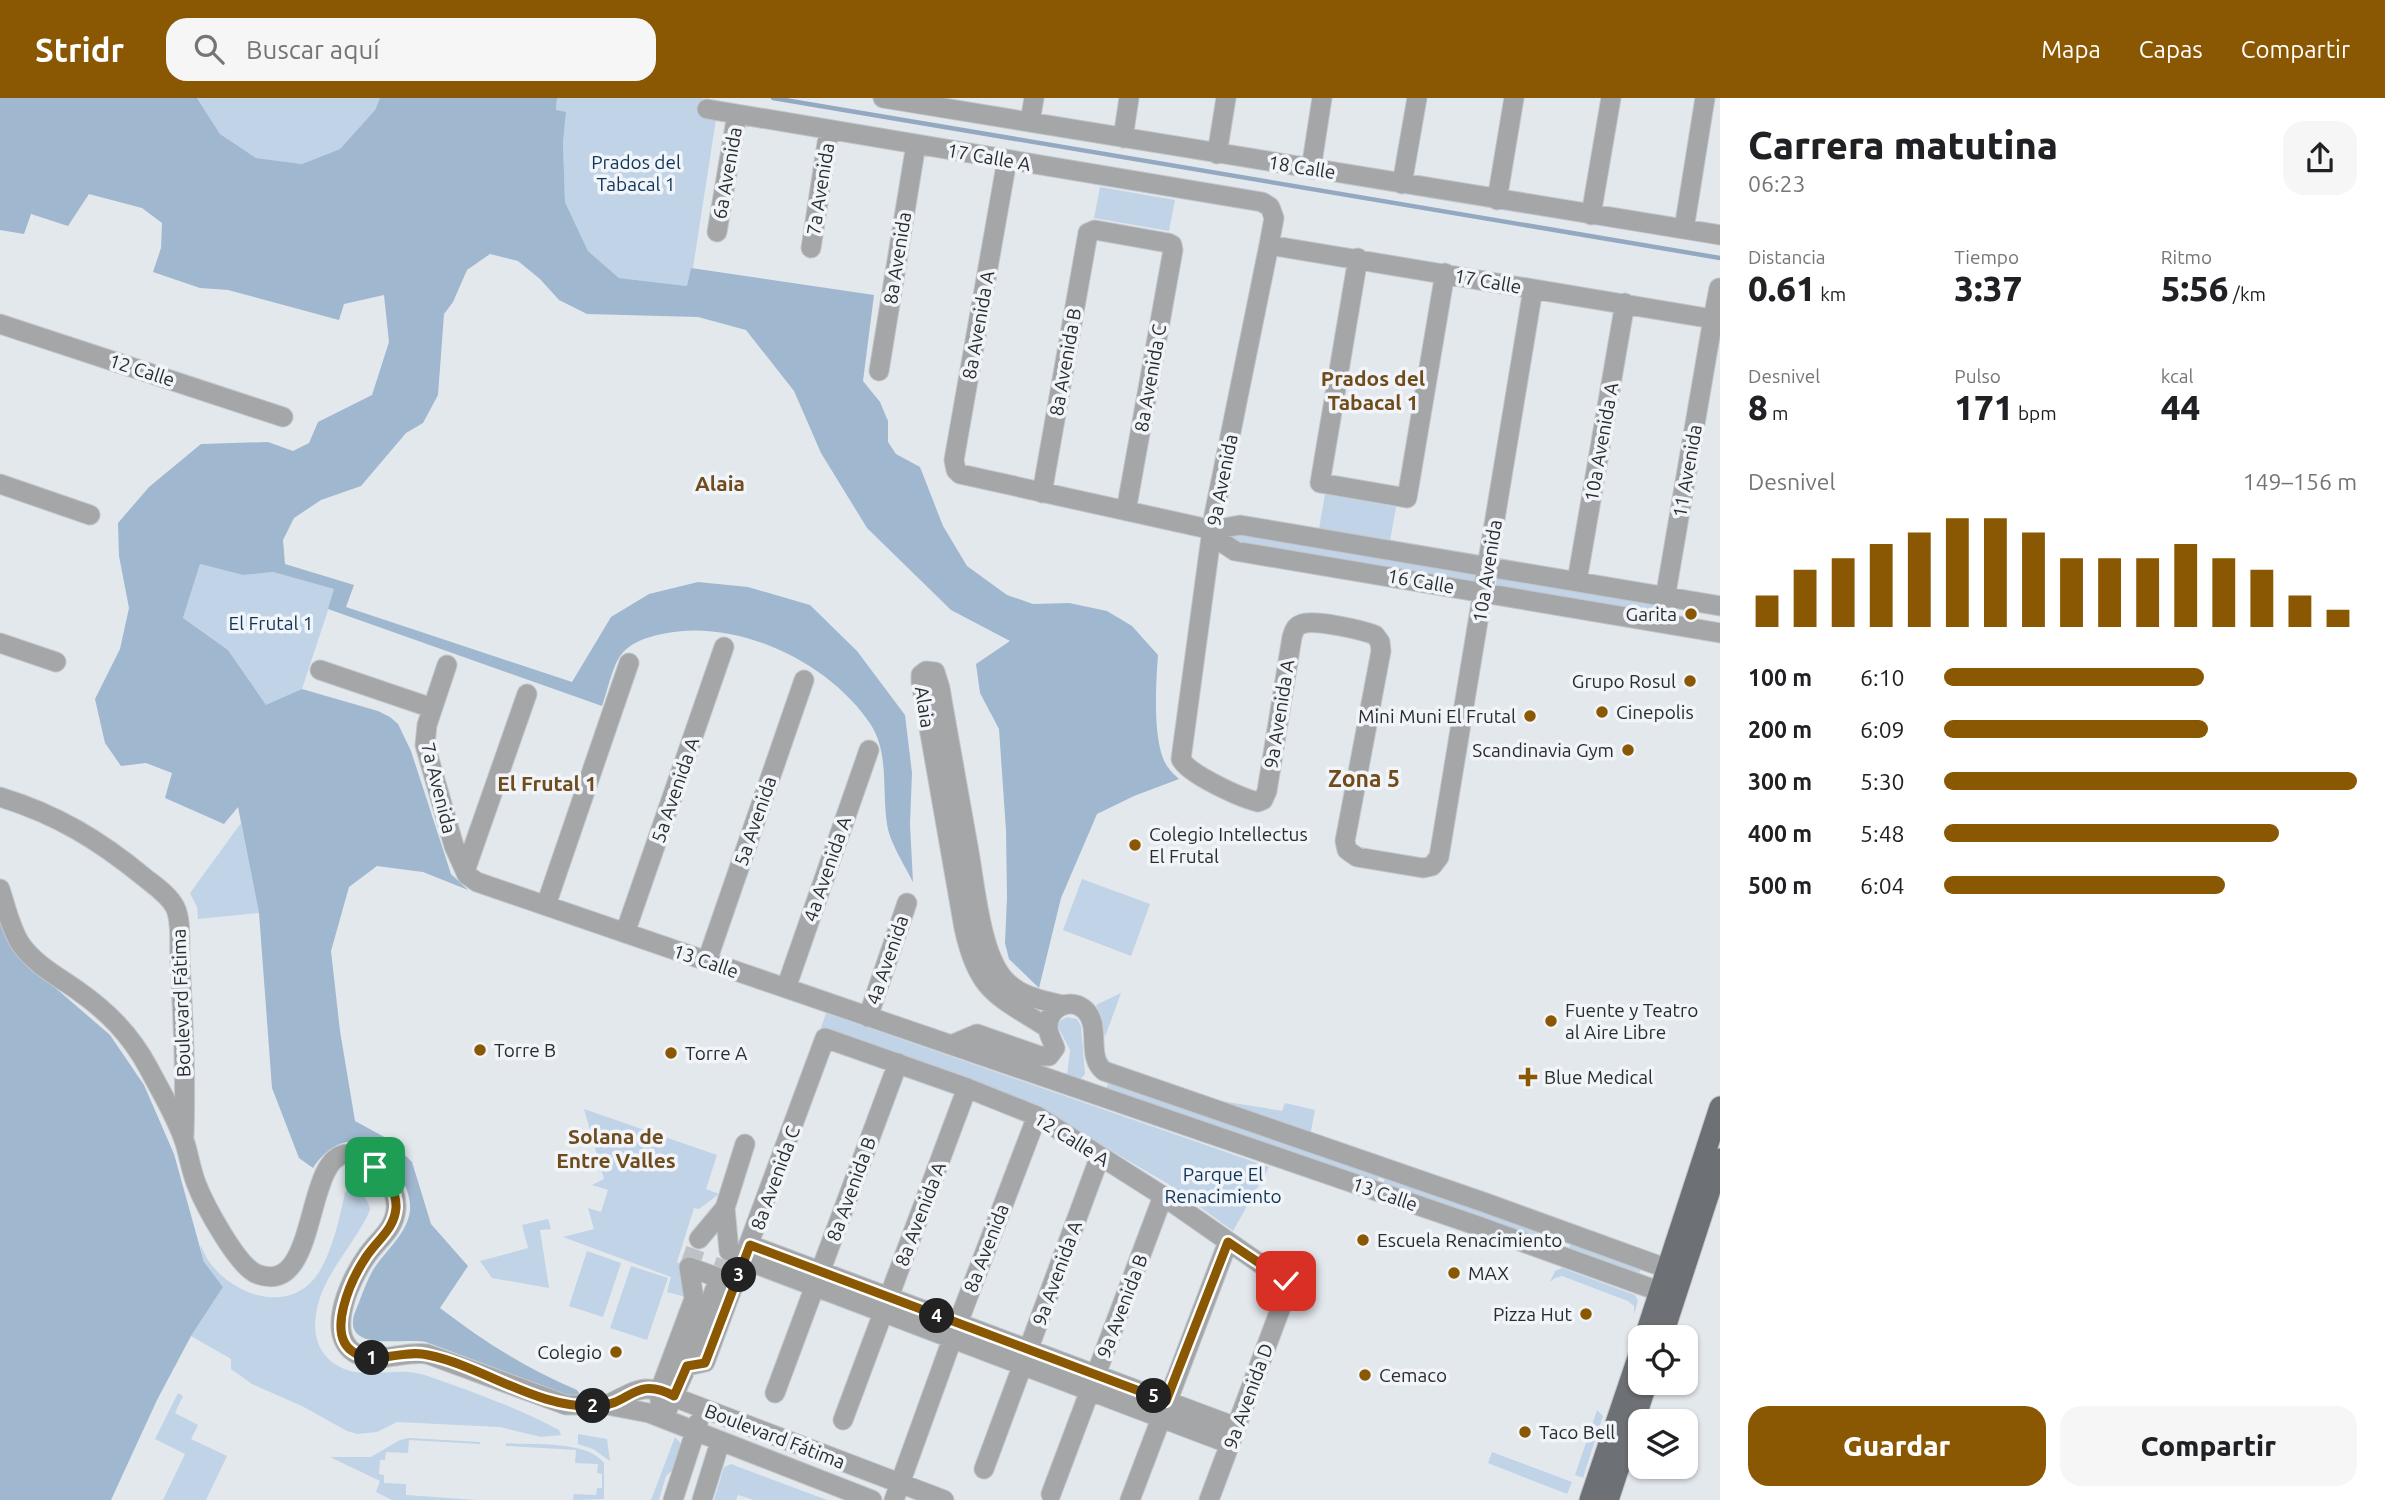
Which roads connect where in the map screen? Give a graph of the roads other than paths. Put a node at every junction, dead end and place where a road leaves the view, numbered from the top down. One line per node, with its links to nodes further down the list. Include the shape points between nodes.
1 (883, 98): 10 (street, 18 Calle)
2 (1034, 98): 13 (street)
3 (1129, 98): 15 (street)
4 (1226, 98): 17 (street)
5 (1322, 98): 19 (street)
6 (1417, 98): 20 (street)
7 (1514, 98): 21 (street)
8 (1611, 98): 23 (street)
9 (1705, 98): 24 (street)
10 (937, 102): 13 (street, 18 Calle)
11 (707, 109): 12 (street, 17 Calle A)
12 (737, 114): 14 (street, 17 Calle A); 25 (street, 6a Avenida)
13 (1030, 122): 15 (street, 18 Calle)
14 (829, 130): 16 (street, 17 Calle A); 29 (street, 7a Avenida)
15 (1123, 138): 17 (street, 18 Calle)
16 (916, 144): 18 (street, 17 Calle A); 37 (street, 8a Avenida)
17 (1217, 154): 19 (street, 18 Calle)
18 (1007, 160): 22 (street, 17 Calle A, via 1262,202); 39 (street, 8a Avenida A, via 954,460 958,472)
19 (1311, 169): 20 (street, 18 Calle)
20 (1402, 184): 21 (street, 18 Calle)
21 (1497, 200): 23 (street, 18 Calle)
22 (1270, 207): 28 (street, 9a Avenida, via 1274,218)
23 (1591, 215): 24 (street, 18 Calle)
24 (1684, 229): 26 (street, 18 Calle)
25 (717, 232)
26 (1720, 235)
27 (1172, 245): 41 (street, 8a Avenida B, via 1096,230 1087,236); 42 (street, 8a Avenida C)
28 (1269, 245): 30 (street, 17 Calle); 44 (street, 9a Avenida)
29 (811, 248)
30 (1358, 258): 31 (street, 17 Calle); 31 (street, via 1320,483 1407,499)
31 (1445, 273): 33 (street, 17 Calle)
32 (1719, 288): 35 (street, 11 Avenida)
33 (1533, 289): 34 (street, 17 Calle); 45 (street, 10a Avenida)
34 (1625, 303): 35 (street, 17 Calle); 46 (street, 10a Avenida A)
35 (1710, 319): 48 (street, 11 Avenida)
36 (0, 324): 38 (street, 12 Calle)
37 (879, 371)
38 (284, 417)
39 (974, 477): 41 (street, 16 Calle)
40 (0, 484): 43 (street)
41 (1041, 493): 42 (street, 16 Calle)
42 (1126, 511): 44 (street, 16 Calle)
43 (90, 515)
44 (1213, 530): 45 (street, 16 Calle, via 1240,525); 47 (street, 16 Calle, via 1235,551); 63 (street, 9a Avenida, via 1181,755 1192,771)
45 (1487, 566): 46 (street, 16 Calle); 47 (street, 10a Avenida)
46 (1577, 582): 48 (street, 16 Calle)
47 (1483, 593): 50 (street, 16 Calle); 64 (street, 10a Avenida, via 1435,863 1423,868 1357,857 1347,850)
48 (1665, 597): 49 (street, 16 Calle); 50 (street, 11 Avenida)
49 (1720, 606)
50 (1661, 622): 51 (street, 16 Calle)
51 (1720, 632)
52 (0, 643): 54 (street)
53 (724, 647): 69 (street, 5a Avenida A)
54 (56, 662)
55 (629, 663): 68 (street)
56 (447, 665): 60 (street, 7a Avenida)
57 (320, 670): 60 (street)
58 (804, 680): 70 (street, 5a Avenida)
59 (527, 694): 65 (street)
60 (432, 708): 65 (street, 7a Avenida, via 426,752)
61 (869, 750): 71 (street, 4a Avenida A)
62 (0, 797): 80 (street, Boulevard Fátima, via 72,826 172,902 178,920)
63 (1258, 802): 64 (street, 9a Avenida A, via 1267,791 1292,637 1299,625 1314,623 1369,633 1378,639 1381,651)
64 (1345, 841)
65 (465, 871): 68 (street, 13 Calle, via 478,882)
66 (0, 889): 78 (street, Boulevard Fátima, via 15,934 29,954 110,1015)
67 (907, 904): 73 (street, 4a Avenida)
68 (545, 905): 69 (street, 13 Calle)
69 (625, 933): 70 (street, 13 Calle)
70 (707, 961): 71 (street, 13 Calle)
71 (786, 988): 73 (street, 13 Calle)
72 (1062, 1005): 74 (street); 74 (street, Alaia, via 1016,989 990,956 940,688 934,672 926,671 921,682 971,957 977,973 998,997); 81 (street, via 1075,1005 1087,1013)
73 (868, 1017): 76 (street, 13 Calle)
74 (1041, 1024): 77 (street)
75 (825, 1038): 79 (street, 12 Calle A); 98 (street, 8a Avenida C)
76 (951, 1045): 77 (street, via 978,1034 1040,1056 1053,1054); 82 (street, 13 Calle)
77 (1055, 1048): 82 (street, via 1057,1073)
78 (143, 1059): 80 (street, via 168,1082 180,1078); 87 (street, Boulevard Fátima)
79 (898, 1063): 83 (street, 12 Calle A); 101 (street, 8a Avenida B)
80 (184, 1064): 87 (street, Boulevard Fátima)
81 (1102, 1069): 84 (street); 91 (street, 13 Calle)
82 (1064, 1084): 84 (street, 13 Calle)
83 (967, 1088): 85 (street, 12 Calle A); 105 (street, 8a Avenida A)
84 (1093, 1094): 92 (street, 13 Calle)
85 (1037, 1116): 89 (street, 12 Calle A); 108 (street, 8a Avenida)
86 (1718, 1118): 100 (main road)
87 (184, 1141): 117 (street, Boulevard Fátima, via 208,1208 244,1264 258,1275 284,1272 296,1259 326,1171 335,1158 347,1154 364,1158 390,1184 394,1217 387,1234 359,1268 342,1311 342,1336 351,1351 368,1358 427,1354 566,1405)
88 (745, 1144): 94 (street)
89 (1100, 1156): 93 (street, 12 Calle A); 109 (street, 9a Avenida A)
90 (1720, 1159): 100 (main road)
91 (1382, 1167): 92 (street); 95 (street, 13 Calle)
92 (1374, 1191): 99 (street, 13 Calle)
93 (1163, 1196): 97 (street, 12 Calle A); 111 (street, 9a Avenida B)
94 (725, 1208): 96 (street); 98 (street)
95 (1567, 1233): 99 (street); 100 (street, 13 Calle)
96 (699, 1239)
97 (1228, 1242): 102 (street, 12 Calle A, via 1286,1281); 119 (street)
98 (741, 1252): 101 (street); 110 (street, 8a Avenida C, via 705,1363)
99 (1559, 1256): 103 (street, 13 Calle)
100 (1675, 1272): 103 (main road)
101 (817, 1280): 105 (street); 113 (street, 8a Avenida B)
102 (1287, 1291): 123 (street, 9a Avenida D)
103 (1667, 1295): 106 (main road); 107 (main road)
104 (702, 1302): 104 (street, via 719,1278 689,1267); 110 (street)
105 (886, 1305): 108 (street); 121 (street, 8a Avenida A)
106 (1651, 1325)
107 (1663, 1325)
108 (955, 1331): 109 (street); 128 (street, 8a Avenida)
109 (1025, 1358): 111 (street); 125 (street, 9a Avenida A)
110 (679, 1363): 112 (street, 8a Avenida C)
111 (1093, 1383): 119 (street); 129 (street, 9a Avenida B)
112 (667, 1393): 117 (street, Boulevard Fátima, via 640,1389); 118 (street, Boulevard Fátima); 120 (street)
113 (775, 1393)
114 (1633, 1395): 116 (main road)
115 (1637, 1395): 116 (main road)
116 (1632, 1402): 136 (main road); 137 (main road)
117 (607, 1405): 120 (street, Boulevard Fátima)
118 (702, 1408): 122 (street); 128 (street, Boulevard Fátima)
119 (1163, 1409): 123 (street); 134 (street)
120 (662, 1418): 122 (street, Boulevard Fátima)
121 (844, 1420)
122 (695, 1432): 124 (street, Boulevard Fátima); 126 (street)
123 (1233, 1435): 135 (street, 9a Avenida D)
124 (720, 1442): 127 (street); 132 (street, Boulevard Fátima)
125 (984, 1469)
126 (682, 1471): 127 (street); 130 (street)
127 (708, 1478): 131 (street)
128 (897, 1492): 133 (street, Boulevard Fátima)
129 (1051, 1494)
130 (673, 1500)
131 (702, 1500)
132 (872, 1500)
133 (944, 1500)
134 (1130, 1500)
135 (1209, 1500)
136 (1590, 1500)
137 (1608, 1500)

